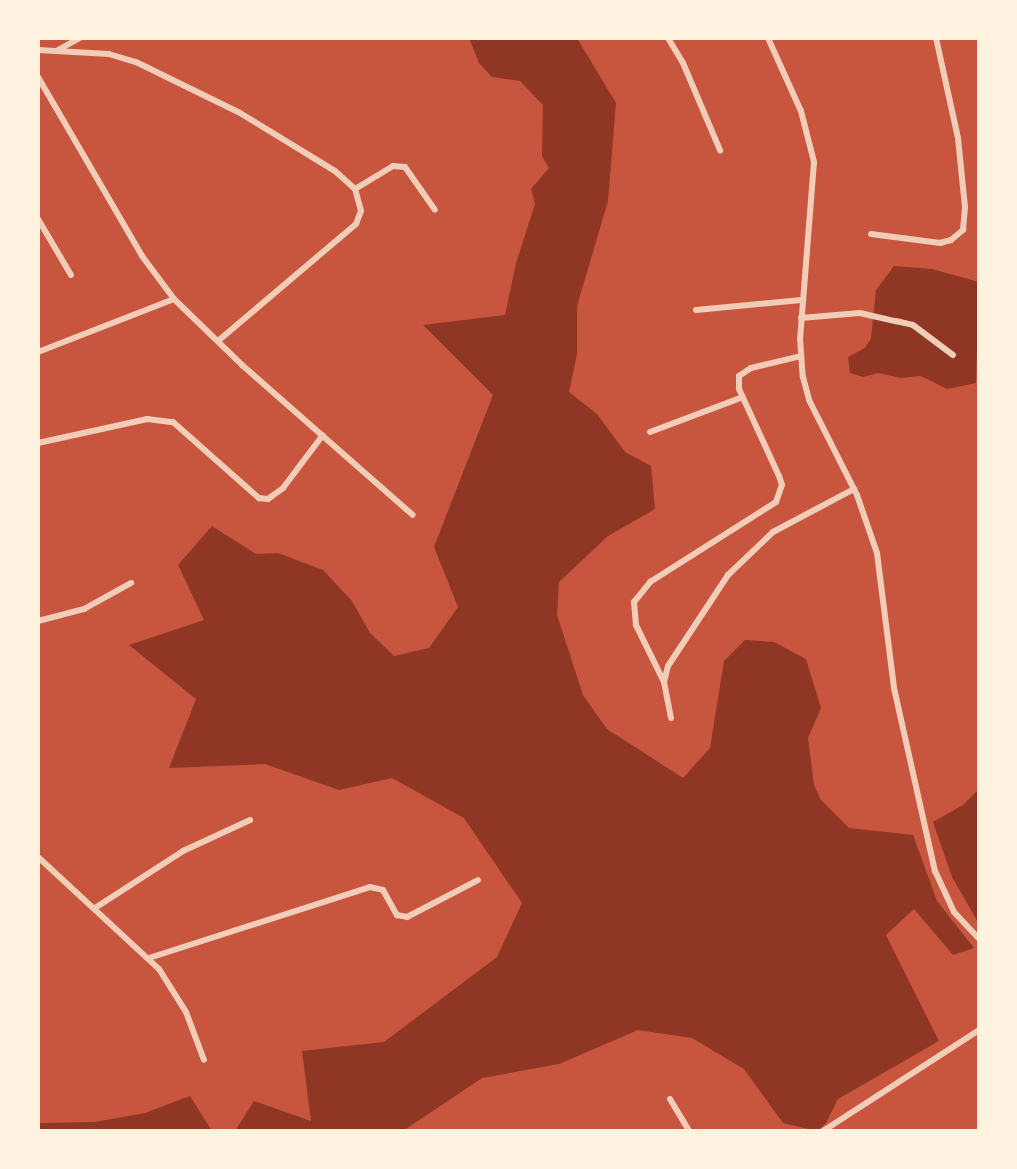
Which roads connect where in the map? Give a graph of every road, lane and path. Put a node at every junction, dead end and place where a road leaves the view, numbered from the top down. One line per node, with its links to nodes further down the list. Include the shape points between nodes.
1 (80, 38): 6 (street)
2 (668, 38): 8 (street)
3 (768, 38): 15 (street, via 813,150)
4 (936, 38): 12 (street, via 958,138 963,230 940,243)
5 (38, 50): 6 (street)
6 (58, 50): 9 (street, via 136,62 240,113)
7 (38, 77): 14 (street, via 142,256)
8 (720, 150)
9 (355, 189): 10 (street, via 399,164); 18 (street, via 361,211 356,224)
10 (435, 210)
11 (38, 219): 13 (street)
12 (871, 234)
13 (71, 275)
14 (174, 299): 18 (street); 19 (street)
15 (802, 300): 16 (street); 17 (street)
16 (696, 310)
17 (801, 318): 20 (street, via 860,313 913,325); 21 (street)
18 (218, 341): 24 (street)
19 (38, 352)
20 (953, 355)
21 (801, 356): 22 (street, via 743,371 738,382); 26 (street, via 809,400)
22 (743, 397): 23 (street); 30 (street, via 779,476 780,494 763,514 642,589 634,602 636,625)
23 (650, 432)
24 (323, 435): 25 (street, via 283,488 268,499 259,498 173,422 147,419); 27 (street)
25 (38, 443)
26 (854, 489): 30 (street, via 785,524 728,575 686,635); 36 (street, via 877,553 894,688 926,840 946,898)
27 (413, 515)
28 (131, 583): 29 (street, via 84,609)
29 (38, 621)
30 (664, 682): 31 (street)
31 (671, 718)
32 (250, 820): 35 (street, via 183,851)
33 (38, 857): 35 (street)
34 (478, 880): 37 (street, via 407,917 397,915 383,890 370,887)
35 (95, 908): 37 (street)
36 (979, 939)
37 (149, 958): 39 (street, via 186,1012)
38 (979, 1030): 42 (street)
39 (204, 1060)
40 (670, 1099): 41 (street)
41 (689, 1131)
42 (823, 1131)

